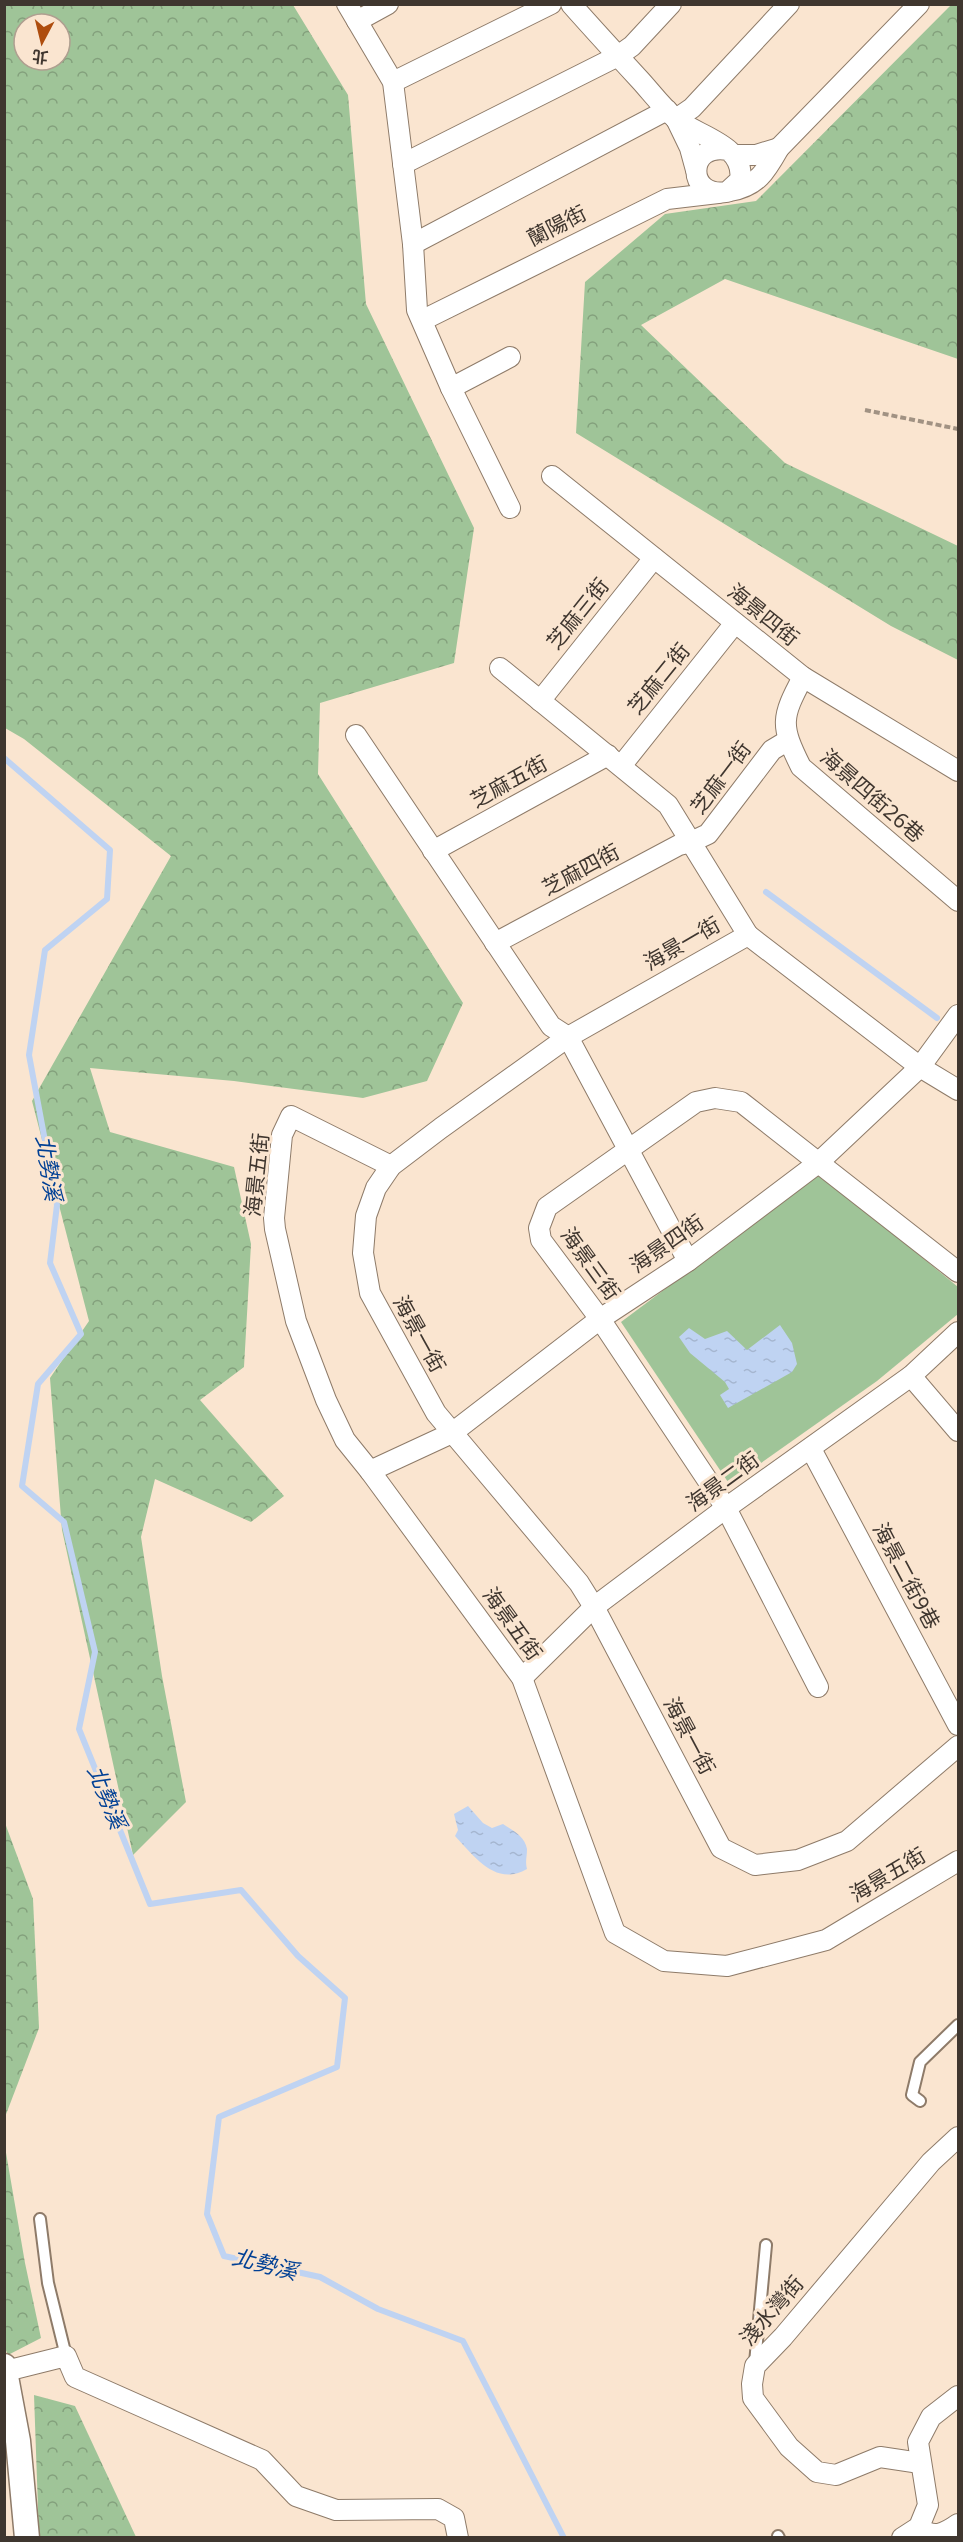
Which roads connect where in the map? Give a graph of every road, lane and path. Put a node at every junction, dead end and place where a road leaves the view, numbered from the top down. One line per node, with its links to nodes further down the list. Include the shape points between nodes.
1 (388, 4): 7 (street)
2 (551, 4): 9 (street)
3 (571, 4): 8 (street)
4 (671, 4): 8 (street)
5 (789, 4): 10 (street, via 692,108)
6 (919, 4): 11 (street, 蘭陽街)
7 (352, 13): 9 (street)
8 (618, 56): 10 (street); 13 (street)
9 (393, 82): 13 (street)
10 (672, 114): 12 (street); 14 (street, via 690,148); 16 (street)
11 (779, 148): 12 (street, via 756,155); 15 (street, 蘭陽街, via 764,175 741,189)
12 (731, 152): 14 (street, via 710,150 703,154); 15 (street, via 740,163 740,180)
13 (403, 164): 16 (street)
14 (696, 170): 15 (street, via 702,187)
15 (723, 193): 17 (street, 蘭陽街, via 668,199)
16 (413, 244): 17 (street, via 417,310)
17 (423, 320): 19 (street)
18 (510, 357): 19 (street)
19 (451, 388): 23 (street)
20 (865, 410): 21 (path)
21 (958, 429)
22 (552, 476): 24 (street, 海景四街)
23 (510, 508)
24 (654, 558): 25 (street, 海景四街); 28 (street, 芝麻三街)
25 (735, 623): 27 (street, 海景四街); 31 (street, 芝麻二街)
26 (500, 668): 28 (street)
27 (803, 677): 30 (street, 海景四街26巷, via 784,720); 32 (street, 海景四街)
28 (540, 701): 31 (street)
29 (356, 735): 34 (street)
30 (788, 741): 33 (street, 芝麻一街, via 772,750 708,834); 35 (street, 海景四街26巷, via 801,768)
31 (614, 761): 33 (street, via 668,805); 34 (street, 芝麻五街)
32 (958, 771)
33 (691, 842): 36 (street); 37 (street, 芝麻四街)
34 (433, 851): 37 (street)
35 (958, 901)
36 (748, 935): 39 (street, 海景一街); 40 (street, 海景一街)
37 (495, 943): 39 (street, via 551,1026)
38 (958, 1015): 40 (street, 海景四街)
39 (568, 1037): 42 (street); 44 (street, 海景一街)
40 (920, 1066): 41 (street, 海景一街); 43 (street, 海景四街)
41 (958, 1090)
42 (628, 1151): 43 (street, 海景三街, via 696,1102 715,1098 741,1102); 45 (street); 47 (street, 海景三街, via 547,1207 539,1227 541,1240)
43 (818, 1163): 45 (street, 海景四街); 46 (street, 海景三街)
44 (392, 1167): 51 (street, 海景一街, via 376,1188 366,1216 363,1253 370,1293 436,1413); 53 (street, 海景五街, via 291,1116 282,1135 274,1218 296,1321 345,1440)
45 (688, 1261): 47 (street, 海景四街)
46 (958, 1272)
47 (600, 1319): 51 (street, 海景四街); 54 (street, 海景三街)
48 (958, 1332): 49 (street, 海景二街)
49 (911, 1376): 50 (street); 52 (street, 海景二街)
50 (958, 1431)
51 (452, 1433): 53 (street, 海景四街); 55 (street, 海景一街, via 579,1582)
52 (811, 1449): 54 (street, 海景二街); 58 (street, 海景二街9巷)
53 (370, 1471): 56 (street, 海景五街)
54 (726, 1508): 55 (street, 海景二街); 57 (street, 海景三街)
55 (594, 1607): 56 (street, 海景二街); 59 (street, 海景一街, via 721,1848 754,1865 798,1860 848,1841)
56 (522, 1678): 60 (street, 海景五街, via 615,1933 664,1961 727,1966 826,1940)
57 (818, 1687)
58 (958, 1725)
59 (958, 1746)
60 (958, 1861)
61 (958, 2025): 62 (lane, via 920,2062 912,2095)
62 (920, 2102)
63 (958, 2137): 67 (street, 淺水灣街, via 931,2162)
64 (40, 2219): 66 (lane, via 48,2283)
65 (766, 2245): 67 (lane)
66 (66, 2356): 68 (street); 74 (street, via 75,2377 262,2460 296,2496 336,2510 438,2509 454,2518)
67 (755, 2367): 70 (street, 淺水灣街, via 753,2398 789,2447 817,2472 836,2475 880,2457)
68 (5, 2369): 73 (street, via 18,2440)
69 (958, 2396): 70 (street, via 931,2417 918,2442)
70 (920, 2463): 72 (street, via 928,2505)
71 (958, 2524): 72 (street, via 935,2535 928,2535)
72 (919, 2527): 75 (street)
73 (27, 2538)
74 (458, 2538)
75 (902, 2538)

